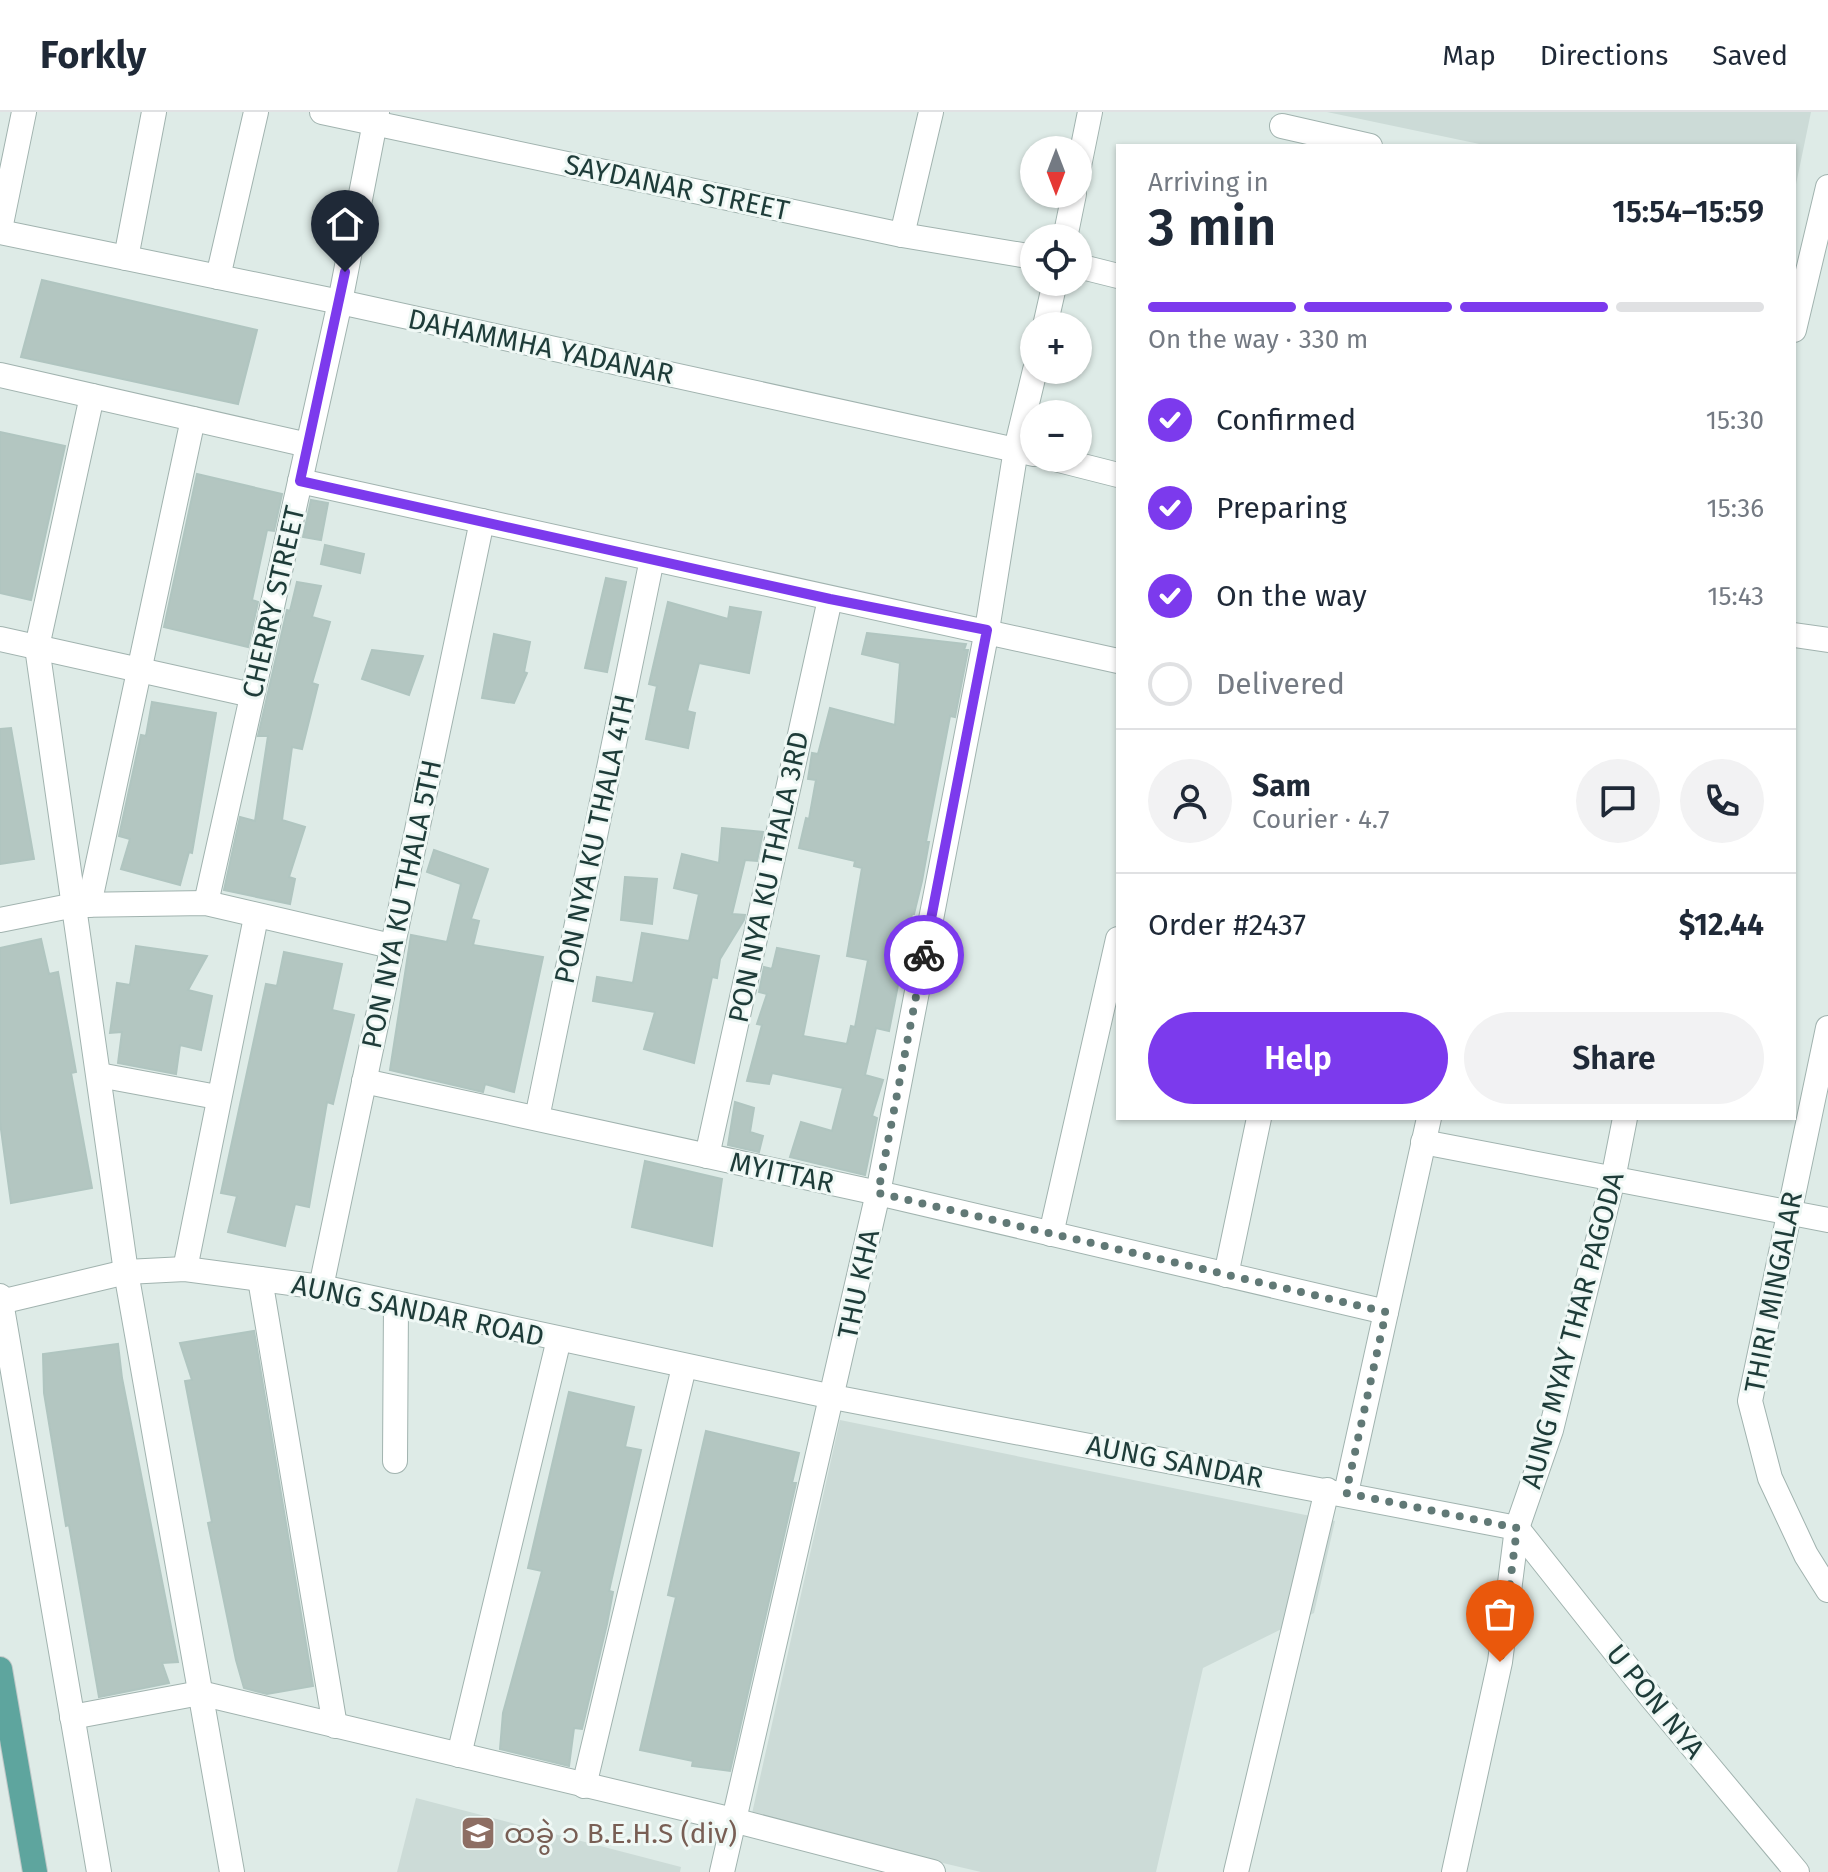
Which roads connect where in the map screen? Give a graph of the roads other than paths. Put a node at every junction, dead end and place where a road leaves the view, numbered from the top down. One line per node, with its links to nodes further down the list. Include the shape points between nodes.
1 (24, 112): 12 (street)
2 (154, 112): 16 (street)
3 (256, 112): 19 (street)
4 (322, 112): 7 (street, SAYDANAR STREET)
5 (931, 112): 13 (street)
6 (1090, 112): 9 (street)
7 (376, 118): 13 (street, SAYDANAR STREET); 20 (street, CHERRY STREET)
8 (1282, 128): 10 (street)
9 (1085, 136)
10 (1360, 144)
11 (1828, 187): 14 (street)
12 (0, 230): 16 (street, DAHAMMHA YADANAR)
13 (902, 235): 15 (street, SAYDANAR STREET)
14 (1804, 243): 21 (street)
15 (1020, 255)
16 (126, 258): 19 (street, DAHAMMHA YADANAR)
17 (1092, 270): 18 (street)
18 (1116, 276)
19 (218, 277): 20 (street, DAHAMMHA YADANAR)
20 (340, 302): 25 (street, CHERRY STREET); 26 (street, DAHAMMHA YADANAR)
21 (1796, 313)
22 (0, 375): 23 (street)
23 (92, 396): 24 (street); 38 (street)
24 (193, 419): 25 (street); 40 (street)
25 (308, 445): 30 (street, CHERRY STREET)
26 (1020, 451)
27 (1092, 468): 29 (street)
28 (1021, 472): 34 (street, THU KHA)
29 (1116, 474)
30 (300, 481): 31 (street); 41 (street, CHERRY STREET)
31 (482, 521): 32 (street); 46 (street, PON NYA KU THALA 5TH)
32 (652, 559): 33 (street); 52 (street, PON NYA KU THALA 4TH)
33 (830, 599): 34 (street); 57 (street, PON NYA KU THALA 3RD)
34 (987, 630): 39 (street); 59 (street, THU KHA)
35 (1796, 635): 37 (street)
36 (0, 639): 38 (street)
37 (1828, 640)
38 (37, 647): 40 (street); 43 (street)
39 (1116, 661)
40 (140, 670): 41 (street); 43 (street)
41 (252, 695): 42 (street, CHERRY STREET)
42 (206, 903): 43 (street); 44 (street)
43 (82, 905): 45 (street); 49 (street)
44 (256, 917): 46 (street); 51 (street)
45 (0, 920)
46 (391, 946): 50 (street, PON NYA KU THALA 5TH)
47 (1116, 948): 62 (street)
48 (1828, 1028): 60 (street, THIRI MINGALAR)
49 (99, 1075): 51 (street); 64 (street)
50 (364, 1081): 52 (street, MYITTAR); 67 (street, PON NYA KU THALA 5TH)
51 (217, 1097): 63 (street)
52 (537, 1118): 57 (street, MYITTAR)
53 (1259, 1120): 65 (street)
54 (1428, 1120): 56 (street)
55 (1625, 1120): 58 (street, AUNG MYAY THAR PAGODA)
56 (1423, 1142): 58 (street); 70 (street)
57 (707, 1156): 59 (street, MYITTAR)
58 (1613, 1179): 60 (street); 76 (street, AUNG MYAY THAR PAGODA, via 1551,1430)
59 (878, 1193): 62 (street, MYITTAR); 73 (street, THU KHA)
60 (1788, 1211): 61 (street); 77 (street, THIRI MINGALAR, via 1750,1401 1770,1478)
61 (1828, 1220)
62 (1051, 1234): 65 (street, MYITTAR)
63 (185, 1269): 64 (street, AUNG SANDAR ROAD); 66 (street, AUNG SANDAR ROAD)
64 (126, 1272): 68 (street, AUNG SANDAR ROAD); 79 (street)
65 (1226, 1275): 70 (street, MYITTAR)
66 (260, 1279): 67 (street, AUNG SANDAR ROAD); 81 (street)
67 (321, 1287): 69 (street, AUNG SANDAR ROAD)
68 (0, 1300): 80 (street)
69 (396, 1303): 71 (street, AUNG SANDAR ROAD); 74 (street)
70 (1386, 1312): 75 (street)
71 (559, 1339): 72 (street, AUNG SANDAR ROAD); 82 (street)
72 (684, 1367): 73 (street, AUNG SANDAR ROAD); 83 (street)
73 (833, 1397): 75 (street, AUNG SANDAR); 84 (street, THU KHA)
74 (395, 1461)
75 (1336, 1492): 76 (street, AUNG SANDAR); 90 (street)
76 (1517, 1528): 91 (street, AUNG MYAY THAR PAGODA, via 1500,1662); 92 (street, U PON NYA)
77 (1828, 1590)
78 (0, 1669): 85 (main road)
79 (200, 1693): 80 (street); 81 (street); 87 (street)
80 (72, 1717): 86 (street)
81 (335, 1726): 82 (street)
82 (459, 1755): 83 (street)
83 (584, 1786): 84 (street)
84 (733, 1820): 88 (street, THU KHA); 89 (street)
85 (35, 1872)
86 (99, 1872)
87 (232, 1872)
88 (722, 1872)
89 (933, 1872)
90 (1236, 1872)
91 (1454, 1872)
92 (1797, 1872)

